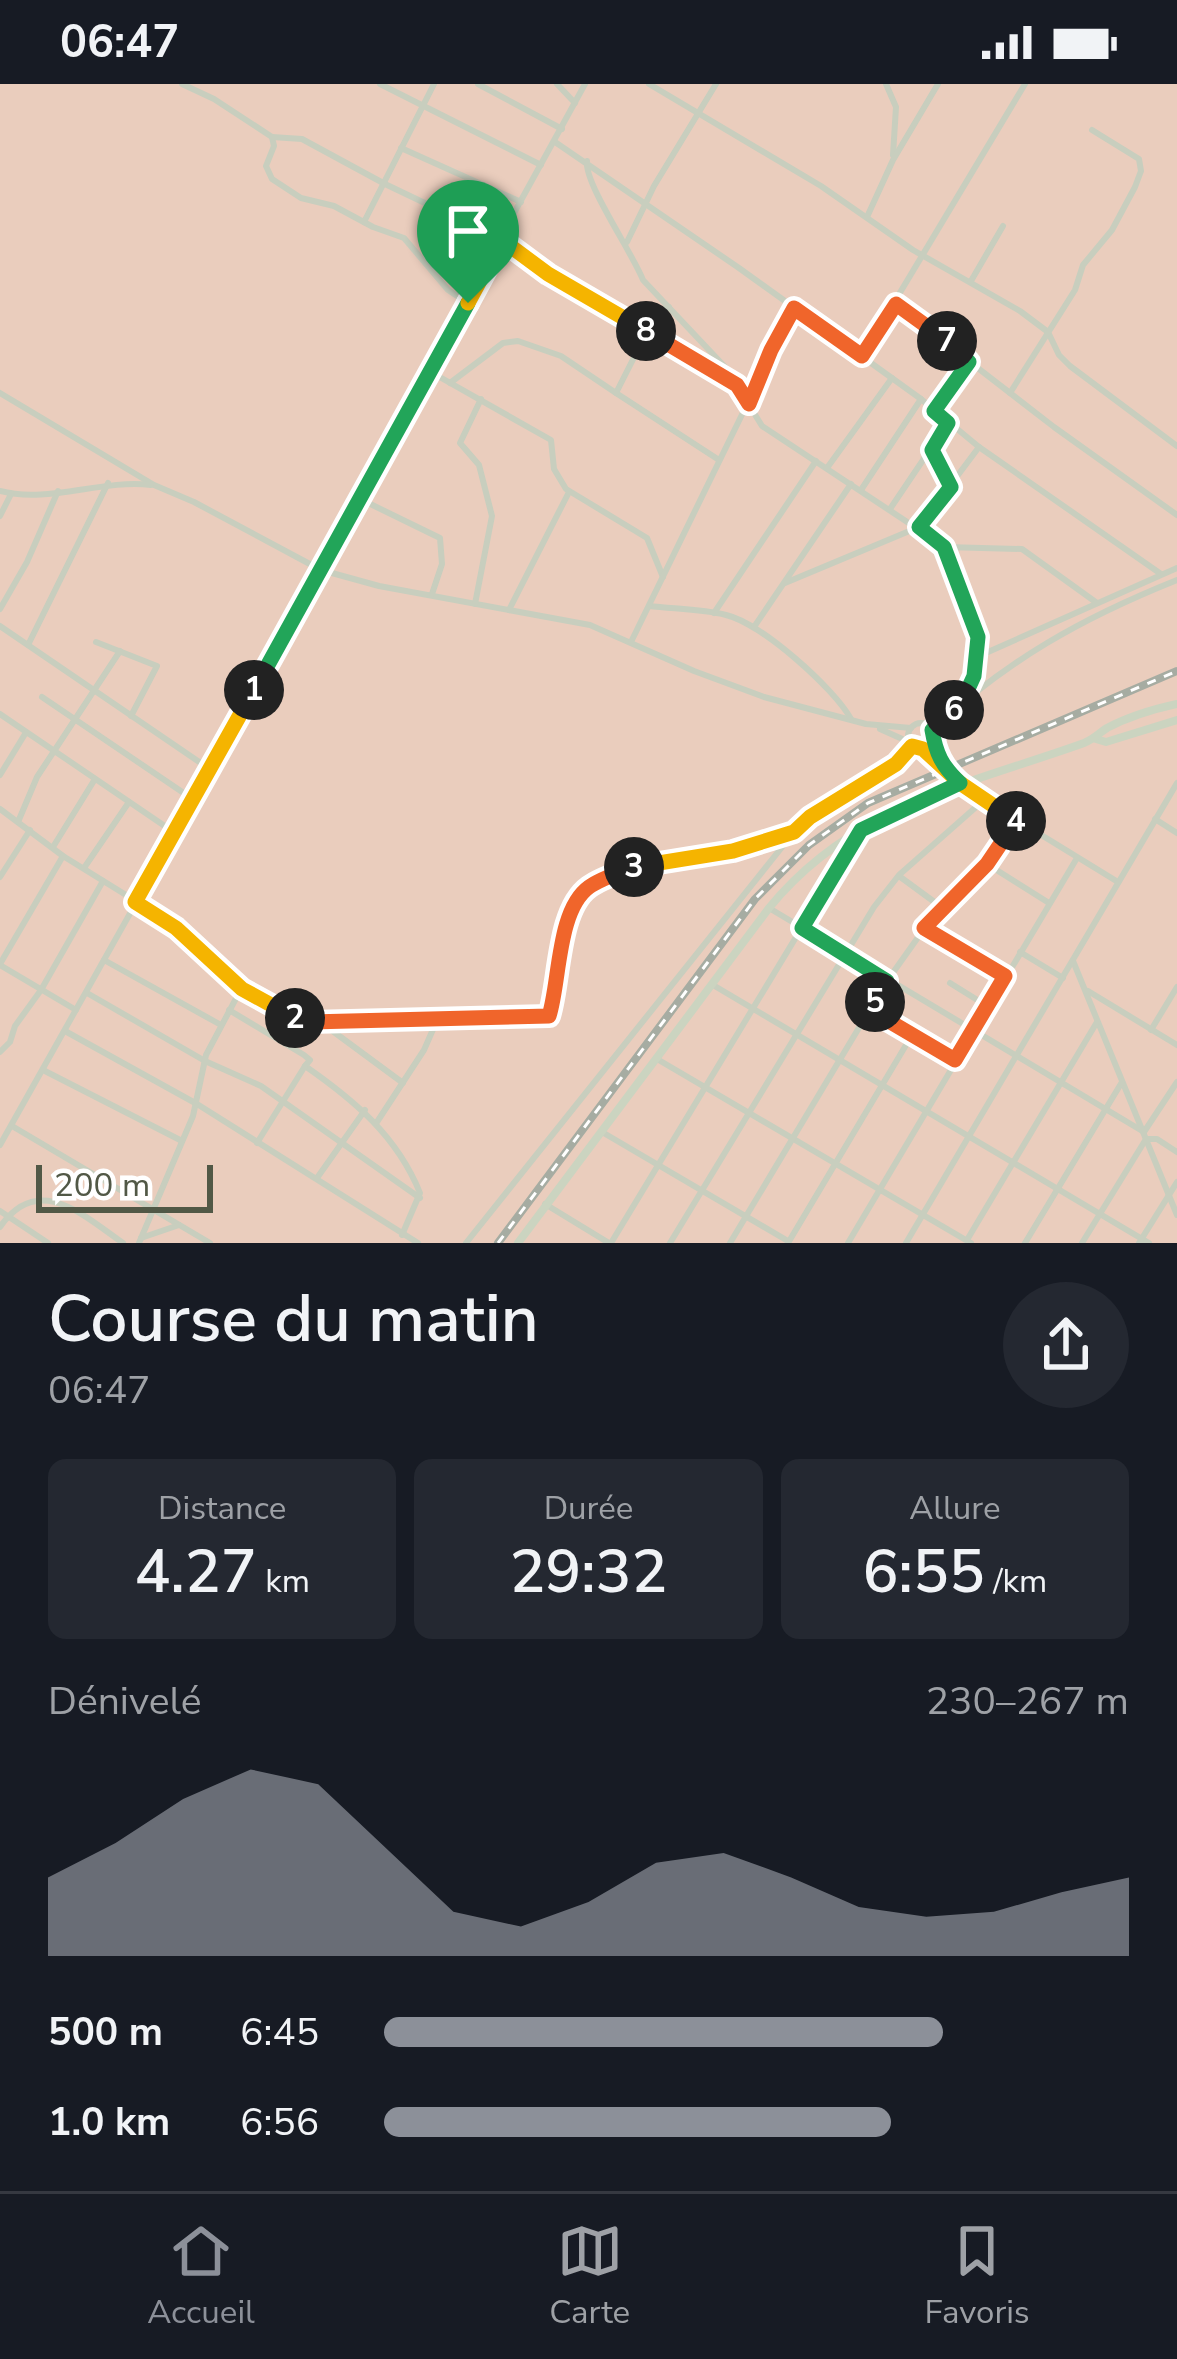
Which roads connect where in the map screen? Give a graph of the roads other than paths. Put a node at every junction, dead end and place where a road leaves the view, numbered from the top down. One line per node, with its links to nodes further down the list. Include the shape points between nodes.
1 (182, 84): 17 (street)
2 (380, 84): 13 (street)
3 (434, 84): 13 (street)
4 (478, 84): 15 (street)
5 (557, 84): 12 (street)
6 (585, 84): 12 (street)
7 (649, 84): 14 (street)
8 (716, 84): 14 (street)
9 (886, 84): 20 (street, via 896,107)
10 (938, 84): 20 (street)
11 (1025, 84): 31 (street)
12 (575, 103): 15 (street)
13 (423, 106): 19 (street); 22 (street)
14 (697, 114): 25 (street); 26 (street)
15 (562, 129): 18 (street)
16 (1092, 130): 38 (street, via 1139,159 1141,171)
17 (272, 137): 23 (street, via 302,139); 27 (street, via 272,179)
18 (555, 142): 21 (street); 22 (street)
19 (401, 148): 23 (street); 24 (street)
20 (893, 160): 26 (street)
21 (587, 161): 25 (street); 30 (street, via 590,182)
22 (541, 165): 24 (street)
23 (385, 184): 27 (street); 29 (street)
24 (521, 202): 29 (street)
25 (645, 203): 30 (street); 36 (street)
26 (867, 217): 31 (street)
27 (364, 222): 33 (street, via 411,243)
28 (1003, 226): 32 (street)
29 (502, 240): 33 (street); 37 (street)
30 (627, 242): 35 (street, via 643,280)
31 (922, 255): 32 (street); 34 (street)
32 (971, 281): 38 (street)
33 (468, 303): 41 (street)
34 (896, 304): 39 (street); 40 (street)
35 (669, 307): 37 (street); 44 (street)
36 (794, 308): 39 (street); 50 (street)
37 (648, 332): 44 (street); 46 (street)
38 (1048, 332): 47 (street); 53 (street, via 1070,366)
39 (862, 356): 42 (street)
40 (969, 362): 47 (street); 51 (street)
41 (429, 371): 43 (street); 68 (street)
42 (892, 378): 49 (street); 58 (street)
43 (450, 382): 46 (street, via 503,343 518,341 550,350); 48 (street)
44 (737, 385): 50 (street)
45 (0, 393): 61 (street)
46 (616, 393): 56 (street)
47 (1010, 393): 70 (street)
48 (481, 399): 66 (street, via 551,440 554,470); 81 (street, via 460,443 479,465 492,516)
49 (920, 399): 51 (street); 63 (street)
50 (749, 404): 56 (street); 57 (street, via 762,426)
51 (934, 411): 52 (street)
52 (948, 423): 54 (street); 55 (street)
53 (1177, 446)
54 (979, 447): 62 (street); 76 (street)
55 (932, 450): 62 (street); 69 (street)
56 (719, 460): 77 (street)
57 (816, 461): 58 (street); 86 (street)
58 (827, 468): 60 (street)
59 (108, 483): 61 (street); 65 (street); 91 (street)
60 (851, 484): 63 (street); 79 (street)
61 (154, 485): 75 (street)
62 (951, 487): 72 (street)
63 (861, 490): 69 (street)
64 (0, 491): 67 (street)
65 (58, 491): 67 (street); 84 (street)
66 (569, 492): 77 (street, via 647,538); 85 (street)
67 (11, 494): 71 (street)
68 (358, 498): 75 (street); 80 (street, via 440,538)
69 (890, 509): 72 (street)
70 (1177, 515)
71 (0, 516)
72 (919, 527): 73 (street); 79 (street)
73 (944, 547): 82 (street, via 1022,549); 93 (street)
74 (1177, 568): 76 (street)
75 (321, 570): 80 (street); 112 (street)
76 (1161, 574): 82 (street)
77 (663, 577): 83 (street)
78 (1177, 580): 96 (street, via 1055,637)
79 (784, 583): 88 (street)
80 (432, 595): 81 (street)
81 (475, 604): 85 (street)
82 (1098, 604): 93 (street)
83 (650, 606): 86 (street); 90 (street)
84 (0, 607)
85 (509, 610): 90 (street, via 590,625)
86 (714, 613): 88 (street)
87 (0, 626): 91 (street)
88 (754, 627): 101 (street)
89 (96, 642): 92 (street)
90 (631, 642): 101 (street, via 764,697)
91 (28, 645): 94 (street)
92 (120, 651): 94 (street); 99 (street, via 158,668)
93 (979, 656): 96 (street)
94 (93, 693): 99 (street); 100 (street)
95 (42, 697): 100 (street)
96 (963, 700): 104 (street)
97 (1176, 710): 106 (street); 106 (street, via 1106,742)
98 (0, 714): 105 (street)
99 (131, 716): 112 (street)
100 (75, 718): 110 (street); 117 (street)
101 (852, 720): 102 (street)
102 (871, 724): 103 (street); 108 (street)
103 (911, 728): 104 (street); 108 (street)
104 (932, 730): 107 (street)
105 (25, 734): 110 (street); 113 (street)
106 (1094, 739): 115 (street)
107 (933, 742): 109 (street); 111 (street)
108 (911, 744): 109 (street); 126 (street, via 896,764)
109 (923, 749): 111 (street)
110 (55, 753): 114 (street); 123 (street)
111 (942, 766): 115 (street)
112 (211, 770): 117 (street)
113 (0, 775)
114 (95, 779): 119 (street); 129 (street)
115 (960, 783): 118 (street); 125 (street)
116 (1177, 783): 121 (street)
117 (194, 800): 127 (street)
118 (984, 800): 122 (street); 134 (street)
119 (129, 802): 127 (street); 133 (street)
120 (0, 809): 123 (street)
121 (1155, 819): 128 (street); 137 (street)
122 (1017, 820): 131 (street); 132 (street)
123 (18, 822): 124 (street)
124 (30, 830): 129 (street); 135 (street)
125 (861, 830): 140 (street, via 813,862); 142 (street)
126 (794, 832): 164 (street, via 634,867 590,886 573,908 549,1016); 233 (street)
127 (175, 833): 138 (street)
128 (1177, 833)
129 (52, 848): 130 (street)
130 (63, 856): 133 (street); 148 (street)
131 (1077, 858): 137 (street); 139 (street)
132 (987, 864): 139 (street); 141 (street)
133 (84, 868): 136 (street)
134 (898, 875): 141 (street); 145 (street)
135 (0, 877)
136 (103, 880): 138 (street); 157 (street)
137 (1118, 882): 147 (street)
138 (135, 902): 146 (street); 155 (street)
139 (1049, 903): 144 (street)
140 (769, 908): 142 (street); 153 (street)
141 (944, 909): 143 (street)
142 (802, 928): 145 (street); 160 (street)
143 (924, 928): 149 (street); 151 (street)
144 (1020, 952): 149 (street); 150 (street)
145 (844, 953): 151 (street); 171 (street)
146 (104, 960): 158 (street); 167 (street)
147 (1073, 961): 150 (street); 156 (street)
148 (0, 964): 157 (street)
149 (1005, 976): 159 (street)
150 (1063, 978): 175 (street)
151 (887, 981): 163 (street); 170 (street)
152 (950, 983): 159 (street)
153 (712, 985): 160 (street); 176 (street)
154 (1177, 987): 169 (street)
155 (242, 989): 162 (street); 165 (street, via 298,1020)
156 (1086, 990): 166 (street); 169 (street)
157 (40, 991): 161 (street); 174 (street)
158 (86, 993): 161 (street); 179 (street)
159 (987, 1006): 170 (street)
160 (753, 1008): 171 (street); 186 (street)
161 (76, 1010): 168 (street)
162 (229, 1010): 167 (street); 180 (street, via 304,1054)
163 (870, 1010): 172 (street); 177 (street)
164 (438, 1018): 165 (street); 185 (street)
165 (318, 1020): 185 (street)
166 (1097, 1022): 182 (street); 183 (street)
167 (221, 1024): 179 (street)
168 (65, 1030): 181 (street); 189 (street)
169 (1151, 1030): 173 (street)
170 (972, 1032): 175 (street); 178 (street)
171 (795, 1034): 177 (street); 193 (street)
172 (912, 1035): 178 (street); 187 (street)
173 (1177, 1045)
174 (0, 1052)
175 (1016, 1057): 182 (street); 198 (street)
176 (658, 1059): 186 (street); 196 (street)
177 (840, 1060): 187 (street); 199 (street)
178 (955, 1060): 192 (street)
179 (205, 1061): 188 (street); 189 (street)
180 (305, 1066): 188 (street); 191 (street)
181 (43, 1070): 195 (street); 200 (street)
182 (1060, 1082): 190 (street); 205 (street)
183 (1122, 1082): 190 (street); 197 (street)
184 (1177, 1082): 197 (street)
185 (404, 1083): 194 (street)
186 (704, 1085): 193 (street); 207 (street)
187 (883, 1087): 192 (street); 206 (street)
188 (283, 1100): 201 (street); 202 (street)
189 (197, 1104): 200 (street); 202 (street)
190 (1104, 1109): 197 (street); 212 (street)
191 (364, 1110): 194 (street); 201 (street)
192 (925, 1110): 198 (street); 211 (street)
193 (748, 1112): 199 (street); 210 (street)
194 (377, 1122): 214 (street)
195 (12, 1125): 203 (street); 216 (street)
196 (602, 1132): 207 (street); 215 (street)
197 (1145, 1135): 204 (street); 213 (street); 219 (street)
198 (969, 1137): 205 (street); 218 (street)
199 (791, 1139): 206 (street); 221 (street)
200 (182, 1141): 216 (street)
201 (343, 1141): 208 (street); 214 (street)
202 (257, 1143): 208 (street)
203 (0, 1145)
204 (1177, 1152)
205 (1013, 1163): 212 (street); 228 (street)
206 (835, 1164): 211 (street); 227 (street)
207 (658, 1165): 210 (street); 235 (street)
208 (317, 1178): 224 (street)
209 (1177, 1182): 213 (street)
210 (701, 1190): 221 (street); 236 (street)
211 (878, 1190): 218 (street); 238 (street)
212 (1057, 1190): 219 (street); 240 (street)
213 (1169, 1195): 220 (street); 229 (street)
214 (420, 1198): 224 (street)
215 (545, 1204): 234 (street); 235 (street)
216 (154, 1210): 222 (street); 226 (street)
217 (4, 1214): 223 (street); 225 (street); 230 (street, via 32,1198 54,1202)
218 (923, 1214): 228 (street); 239 (street)
219 (1100, 1214): 229 (street); 241 (street)
220 (1177, 1215)
221 (746, 1217): 227 (street); 237 (street)
222 (183, 1225): 226 (street); 231 (street)
223 (0, 1227)
224 (402, 1234): 232 (street)
225 (42, 1241)
226 (140, 1241)
227 (789, 1242)
228 (967, 1242)
229 (1143, 1242)
230 (123, 1243)
231 (210, 1243)
232 (418, 1243)
233 (466, 1243)
234 (518, 1243)
235 (610, 1243)
236 (670, 1243)
237 (730, 1243)
238 (848, 1243)
239 (906, 1243)
240 (1025, 1243)
241 (1082, 1243)

